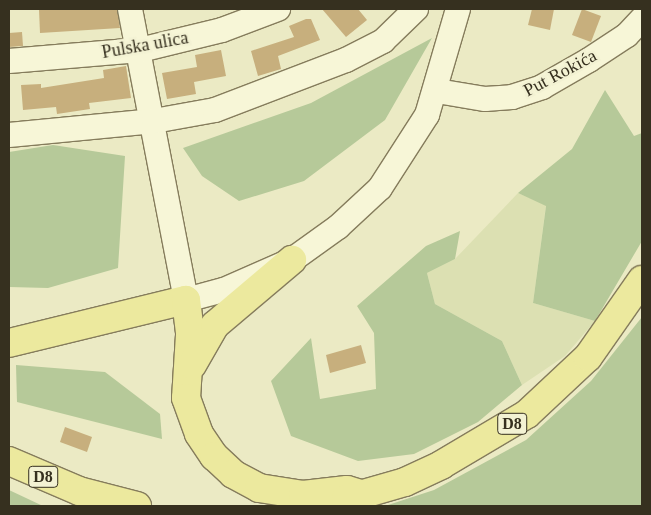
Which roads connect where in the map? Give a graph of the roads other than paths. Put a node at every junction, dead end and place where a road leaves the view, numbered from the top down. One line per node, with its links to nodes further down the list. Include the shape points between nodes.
1 (130, 9): 6 (street)
2 (278, 9): 6 (street, Pulska ulica, via 222,30)
3 (416, 9): 9 (street, via 383,41 346,60 215,110)
4 (458, 9): 8 (street)
5 (642, 19): 8 (street, Put Rokića, via 627,35 534,90 485,100)
6 (140, 50): 7 (street, Pulska ulica); 9 (street)
7 (9, 61)
8 (437, 91): 11 (street, via 416,136 380,188 338,227)
9 (154, 121): 10 (street); 13 (street)
10 (9, 135)
11 (292, 260): 13 (street, via 233,287); 17 (main road, via 215,325)
12 (642, 280): 19 (main road, D8, via 588,356 527,414 441,465)
13 (186, 300): 15 (main road); 17 (main road, via 190,335)
14 (9, 327): 15 (main road)
15 (70, 327): 16 (main road)
16 (9, 343)
17 (186, 378): 19 (main road, via 186,398 199,434 233,474 258,488 281,494 347,490)
18 (9, 461): 20 (main road, D8, via 79,491)
19 (363, 495): 21 (main road, D8)
20 (137, 506)
21 (317, 506)

